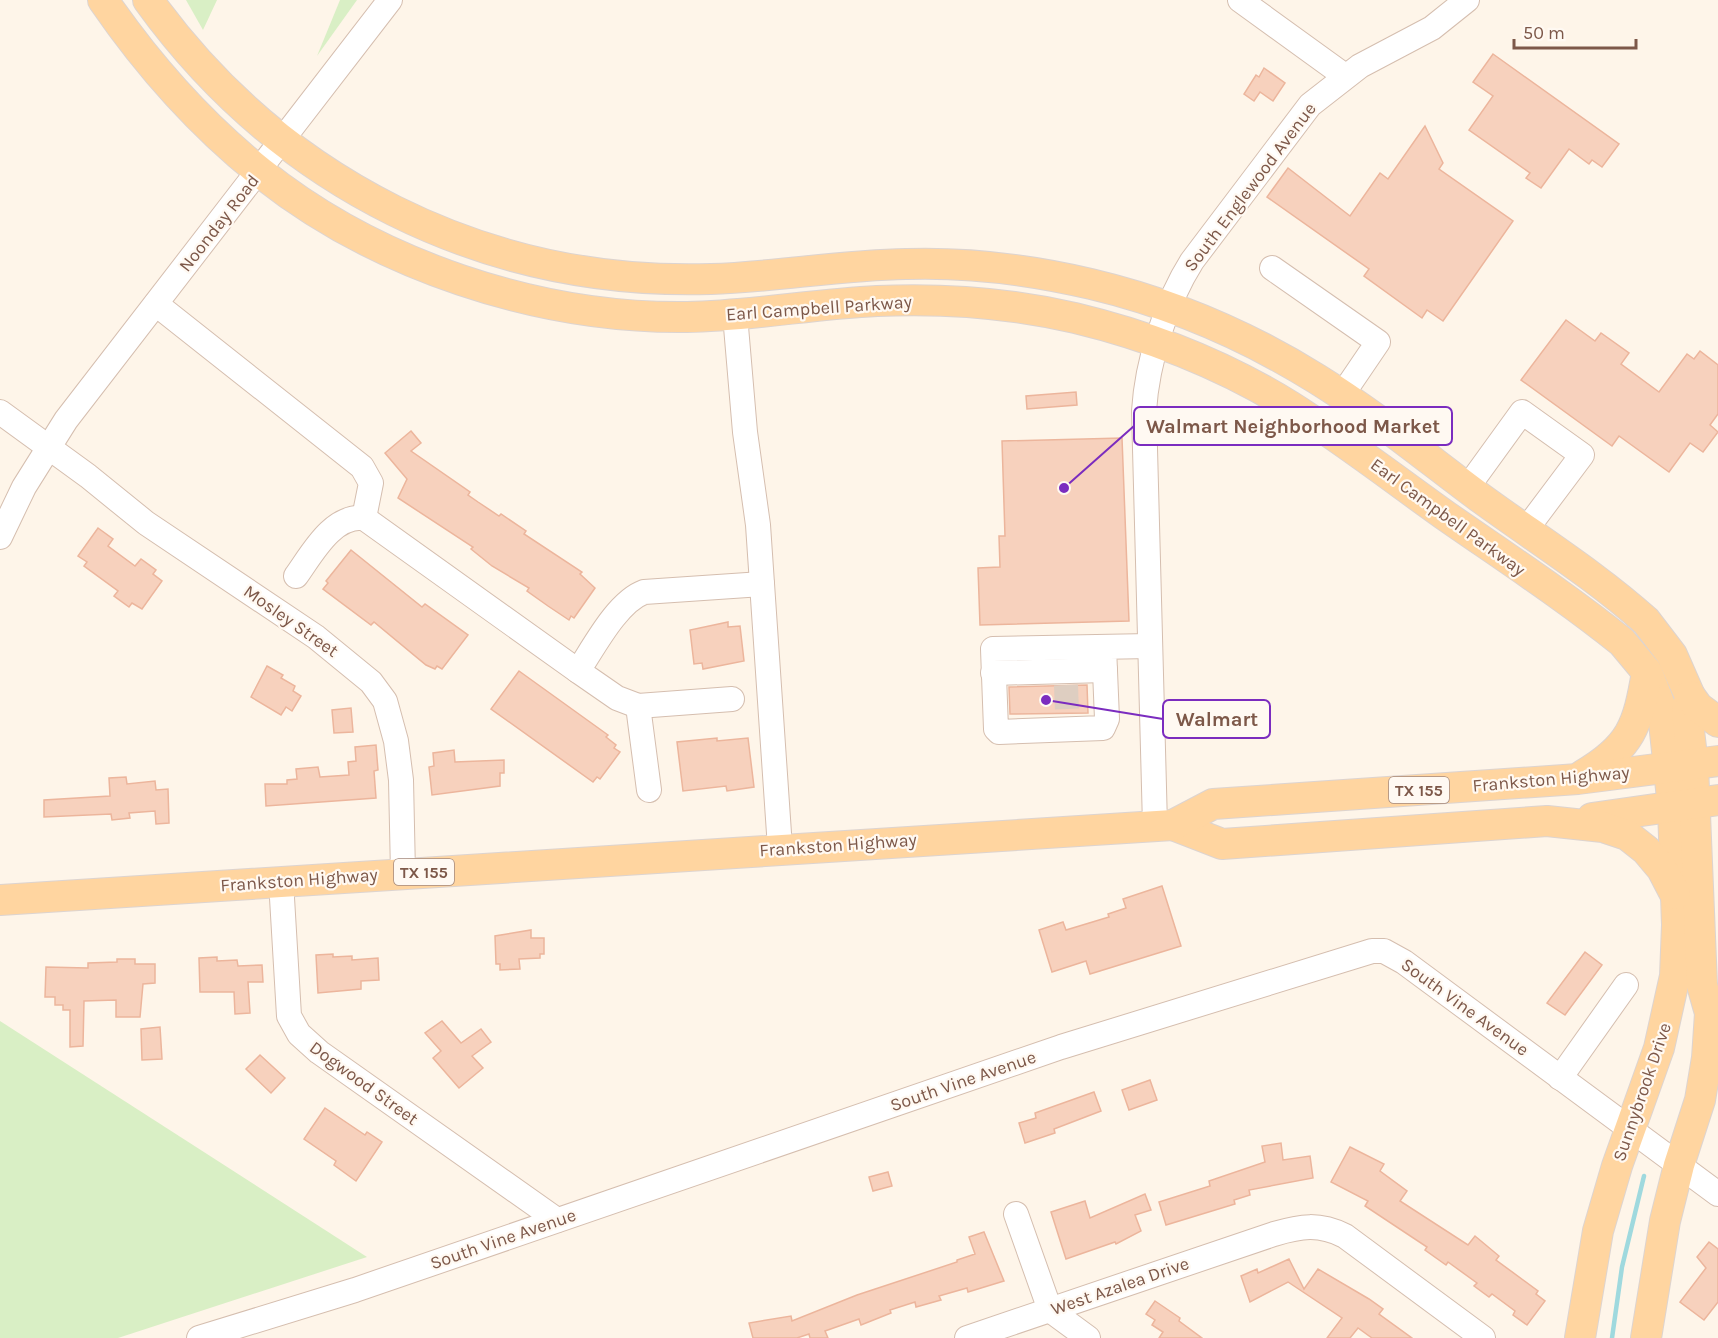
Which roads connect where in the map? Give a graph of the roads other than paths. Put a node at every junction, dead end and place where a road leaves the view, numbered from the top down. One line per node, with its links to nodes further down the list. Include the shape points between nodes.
1 (103, 0): 8 (main road, Earl Campbell Parkway, via 174,91)
2 (148, 0): 7 (main road, Earl Campbell Parkway, via 211,76)
3 (390, 0): 7 (street, Noonday Road)
4 (1240, 0): 6 (street)
5 (1467, 0): 6 (street, South Englewood Avenue, via 1431,28)
6 (1345, 76): 12 (street, South Englewood Avenue, via 1292,125 1192,261)
7 (282, 142): 8 (street, Noonday Road); 10 (main road, Earl Campbell Parkway, via 339,180 400,213 495,252 554,267 617,276)
8 (259, 171): 11 (street, Noonday Road); 13 (main road, Earl Campbell Parkway, via 368,240 478,284 551,303 611,313 661,317)
9 (1272, 268): 15 (street, via 1378,342)
10 (731, 278): 12 (main road, Earl Campbell Parkway, via 876,265 951,265 1062,278); 13 (main road)
11 (156, 304): 18 (street, Noonday Road); 22 (street, via 362,467 371,483)
12 (1170, 307): 14 (street, South Englewood Avenue); 15 (main road, Earl Campbell Parkway, via 1263,348)
13 (735, 315): 14 (main road, Earl Campbell Parkway, via 877,301 952,302 1051,313); 28 (street)
14 (1158, 344): 17 (main road, Earl Campbell Parkway, via 1235,375); 29 (street, South Englewood Avenue, via 1148,376 1144,411)
15 (1342, 395): 17 (main road); 19 (main road, Earl Campbell Parkway)
16 (0, 412): 18 (street)
17 (1320, 426): 21 (main road, Earl Campbell Parkway)
18 (48, 447): 25 (street, Noonday Road); 45 (street, Mosley Street, via 146,523 322,642 375,687 389,712 396,741)
19 (1434, 463): 20 (main road, Earl Campbell Parkway); 21 (main road)
20 (1467, 488): 23 (main road); 24 (main road, Earl Campbell Parkway); 24 (street, via 1522,412 1582,454)
21 (1412, 492): 23 (main road, Earl Campbell Parkway)
22 (364, 518): 27 (street, via 342,523 330,531); 31 (street)
23 (1449, 518): 26 (main road, Earl Campbell Parkway)
24 (1526, 531): 26 (main road); 34 (main road, Earl Campbell Parkway, via 1646,621 1672,655)
25 (0, 537)
26 (1504, 557): 32 (main road, Earl Campbell Parkway, via 1615,637)
27 (296, 576)
28 (762, 584): 31 (street, via 644,592 634,596); 44 (street)
29 (1150, 646): 30 (street); 43 (street, South Englewood Avenue)
30 (1105, 658): 33 (street, via 1065,678); 33 (street, via 993,650); 33 (street, via 1106,724 1098,729 1068,721 999,732)
31 (578, 671): 36 (street, via 617,699)
32 (1647, 672): 38 (main road, Earl Campbell Parkway, via 1663,713); 39 (main road, via 1641,712 1627,739 1612,756)
33 (993, 673)
34 (1690, 696): 37 (main road); 38 (main road, Earl Campbell Parkway, via 1687,713)
35 (732, 699): 36 (street)
36 (638, 706): 40 (street)
37 (1718, 722)
38 (1693, 764): 39 (main road, Frankston Highway / TX 155); 41 (main road, Earl Campbell Parkway)
39 (1578, 778): 43 (main road, Frankston Highway / TX 155, via 1213,804)
40 (649, 790)
41 (1694, 804): 42 (main road, TX 155); 47 (main road, Sunnybrook Drive); 51 (main road, via 1702,985)
42 (1547, 821): 43 (main road, TX 155, via 1222,844); 47 (main road, via 1603,827 1627,835 1653,858)
43 (1164, 825): 44 (main road, Frankston Highway / TX 155)
44 (780, 848): 45 (main road, Frankston Highway / TX 155)
45 (403, 873): 46 (main road, Frankston Highway / TX 155)
46 (281, 881): 48 (main road, Frankston Highway / TX 155); 57 (street, Dogwood Street, via 287,1008 299,1035)
47 (1676, 896): 53 (main road, Sunnybrook Drive, via 1672,999)
48 (0, 900)
49 (1718, 974): 51 (main road)
50 (1626, 985): 52 (street)
51 (1710, 1013): 54 (main road, via 1700,1100)
52 (1560, 1078): 53 (street, South Vine Avenue); 57 (street, South Vine Avenue, via 1404,962 1383,951 1372,951 1061,1047)
53 (1631, 1131): 54 (street, South Vine Avenue); 63 (main road, Sunnybrook Drive, via 1598,1231)
54 (1679, 1165): 55 (street, South Vine Avenue); 64 (main road, via 1665,1221)
55 (1718, 1194)
56 (1016, 1214): 58 (street)
57 (557, 1220): 59 (street, South Vine Avenue, via 355,1290)
58 (1050, 1310): 60 (street, West Azalea Drive); 61 (street); 62 (street, West Azalea Drive, via 1311,1225 1345,1236)
59 (199, 1338)
60 (967, 1338)
61 (1088, 1338)
62 (1483, 1338)
63 (1580, 1338)
64 (1646, 1338)

